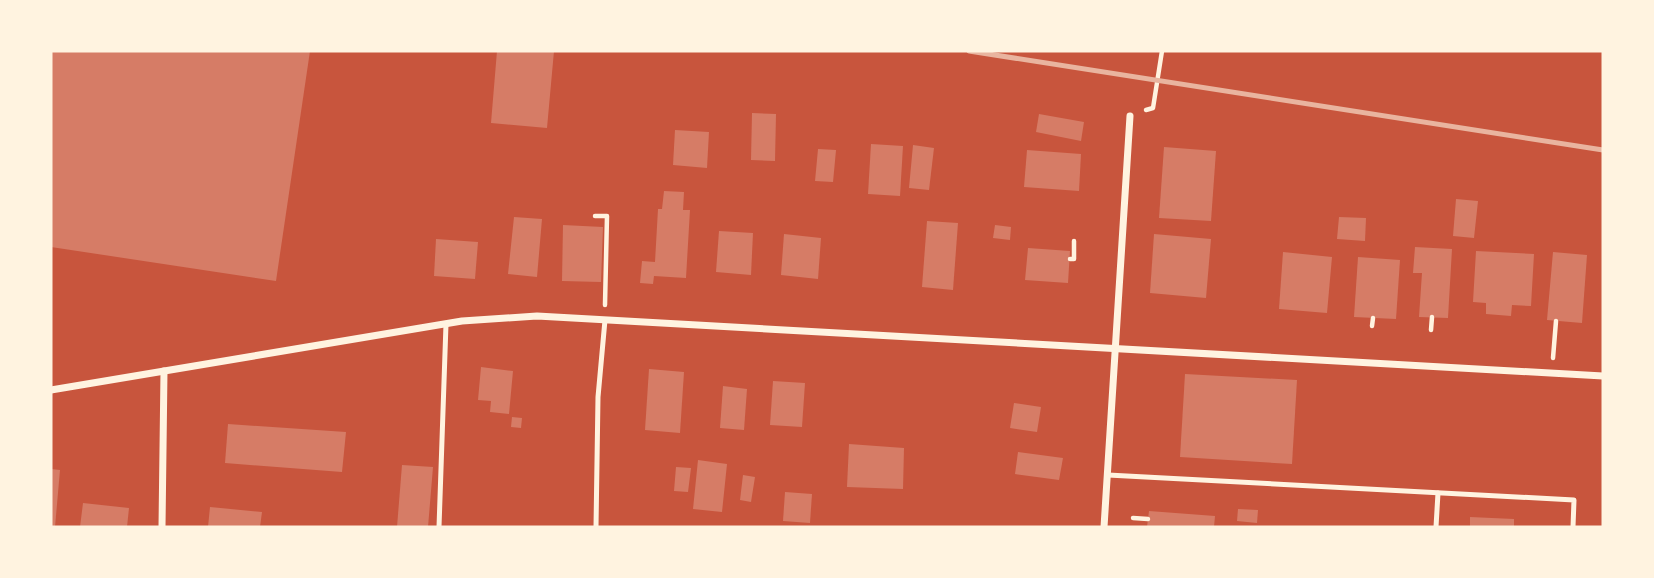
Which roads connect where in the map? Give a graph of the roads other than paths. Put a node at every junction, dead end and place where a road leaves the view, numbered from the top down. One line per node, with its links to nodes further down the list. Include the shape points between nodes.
1 (1130, 116): 4 (street)
2 (605, 320): 3 (street, via 537,316); 4 (street); 12 (lane, via 598,397)
3 (446, 324): 5 (street); 11 (lane)
4 (1116, 346): 6 (street); 8 (street)
5 (164, 371): 7 (street); 10 (street)
6 (1603, 376)
7 (51, 390)
8 (1108, 475): 9 (lane); 13 (street)
9 (1438, 493): 14 (lane); 15 (lane, via 1574,500)
10 (162, 527)
11 (439, 527)
12 (596, 527)
13 (1104, 527)
14 (1436, 527)
15 (1573, 527)

